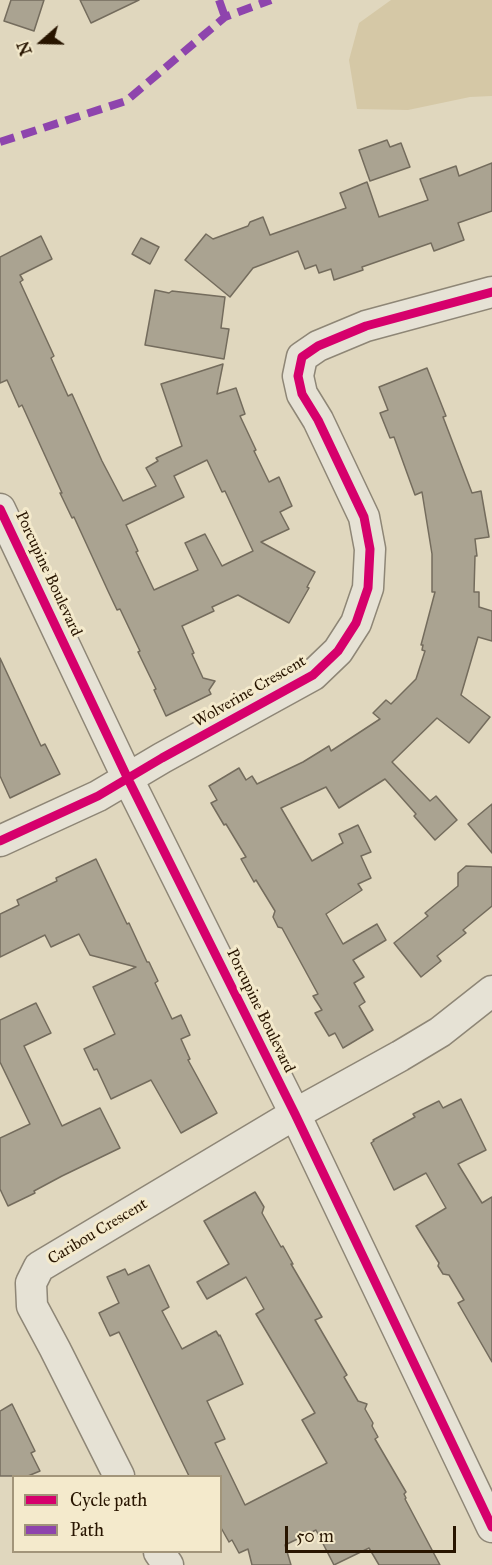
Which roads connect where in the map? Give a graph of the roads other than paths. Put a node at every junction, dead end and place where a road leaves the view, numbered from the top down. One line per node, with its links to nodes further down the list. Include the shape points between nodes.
1 (492, 292): 3 (street, Wolverine Crescent, via 366,326 318,345 302,357 298,376 302,394 364,517 370,549 368,588 356,623 338,651 313,675)
2 (0, 509): 3 (street, Porcupine Boulevard)
3 (128, 779): 4 (street); 6 (street, Porcupine Boulevard)
4 (0, 841)
5 (492, 991): 6 (street, via 440,1032)
6 (295, 1114): 7 (street, Caribou Crescent, via 39,1267 31,1283 32,1306); 8 (street, Porcupine Boulevard)
7 (118, 1475)
8 (492, 1527)

